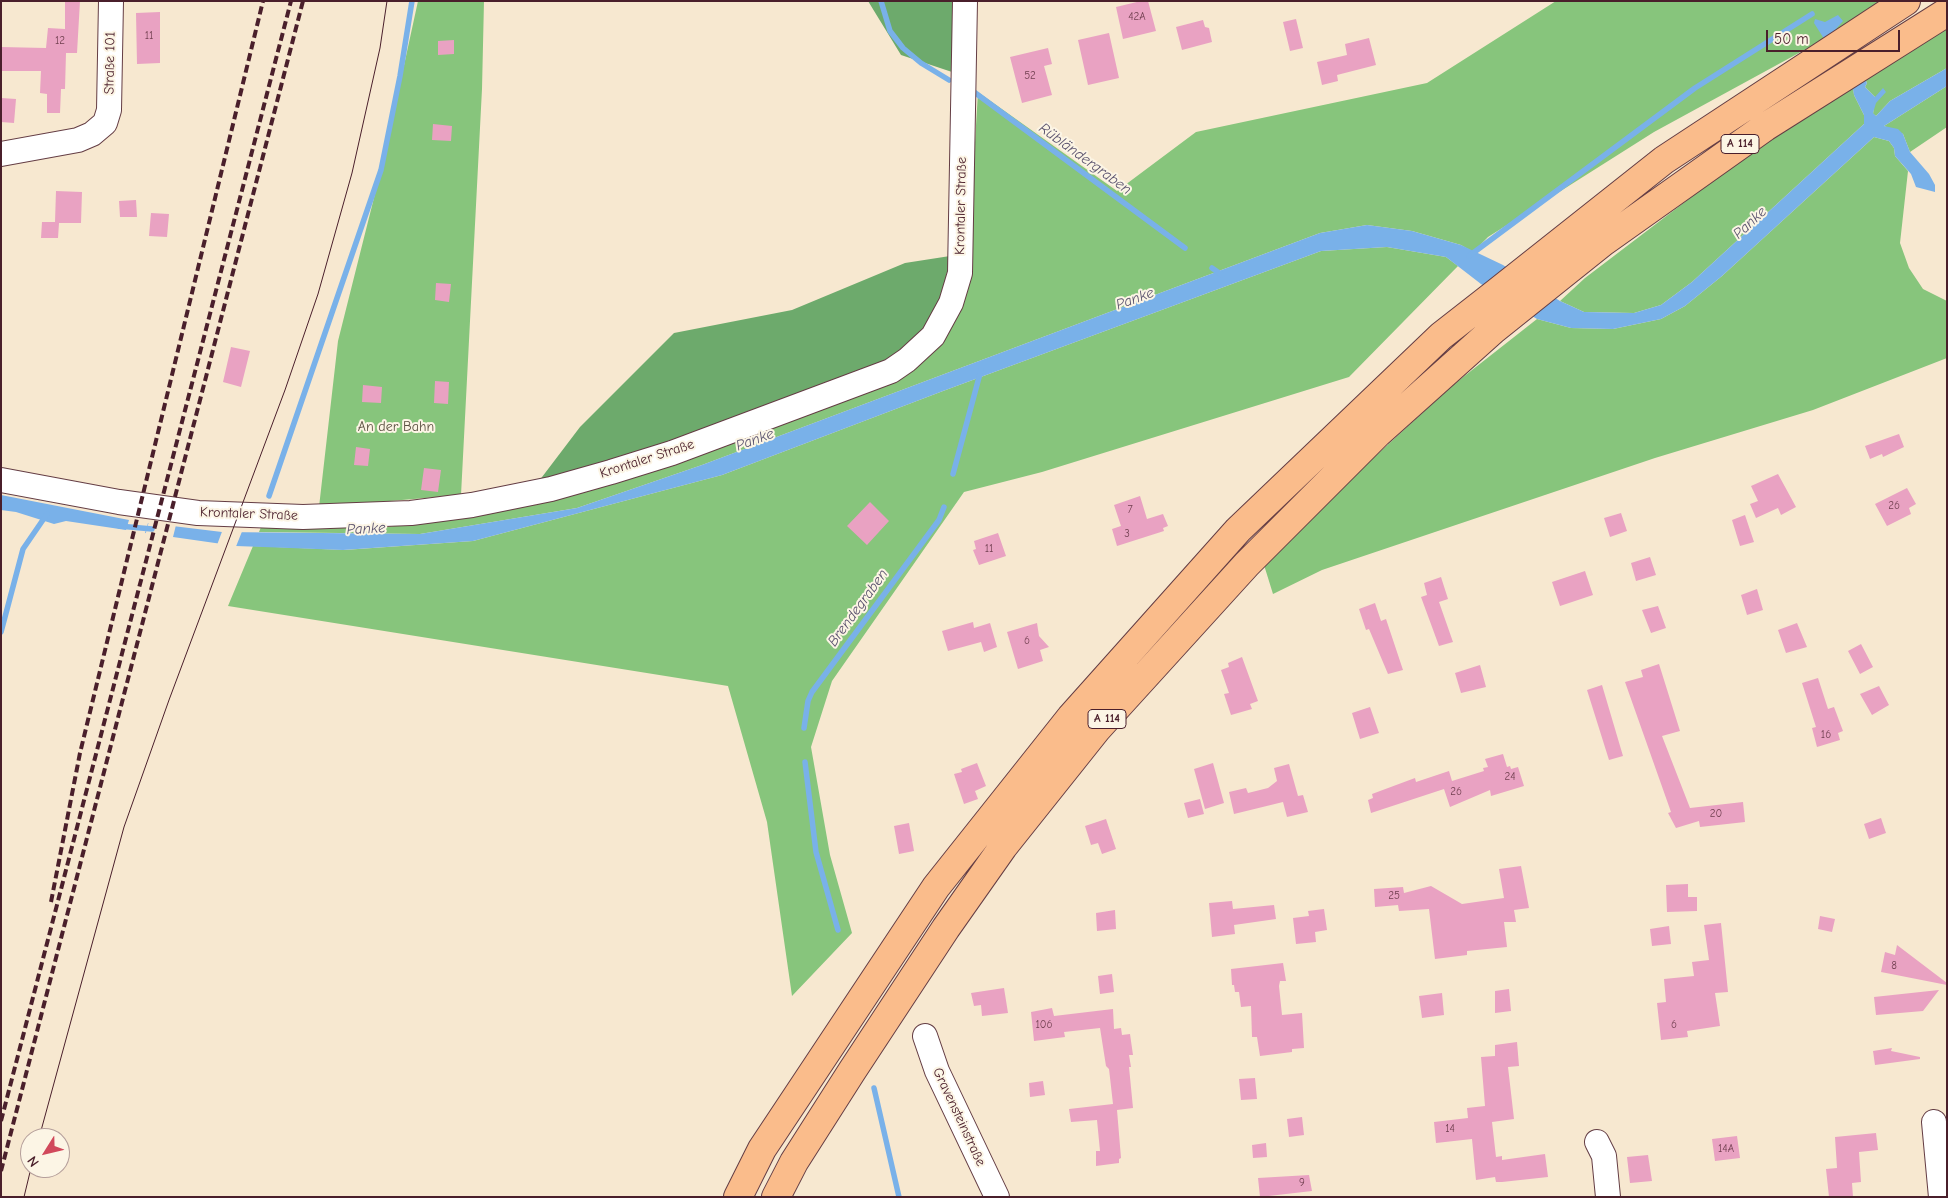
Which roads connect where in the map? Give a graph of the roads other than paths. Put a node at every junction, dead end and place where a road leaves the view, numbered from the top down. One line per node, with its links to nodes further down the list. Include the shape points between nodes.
1 (111, 1): 5 (street, Straße 101, via 109,110 105,123 78,140)
2 (965, 1): 6 (street, Krontaler Straße, via 960,273 951,303 933,336 891,371 672,453 611,472 551,489 472,505 389,516 293,517 198,513)
3 (1906, 1): 10 (highway, A 114, via 1664,160 1441,336 1238,530 1071,717 936,887 762,1149)
4 (1947, 12): 11 (highway, A 114, via 1765,127 1603,242 1519,309 1371,440 1247,564 1097,729 1002,847 852,1071 794,1162)
5 (1, 154)
6 (1, 480)
7 (925, 1036): 12 (street, Gravensteinstraße, via 937,1071)
8 (1934, 1122): 14 (street)
9 (1597, 1142): 13 (street, via 1604,1156)
10 (738, 1197)
11 (776, 1197)
12 (996, 1197)
13 (1608, 1197)
14 (1941, 1197)

